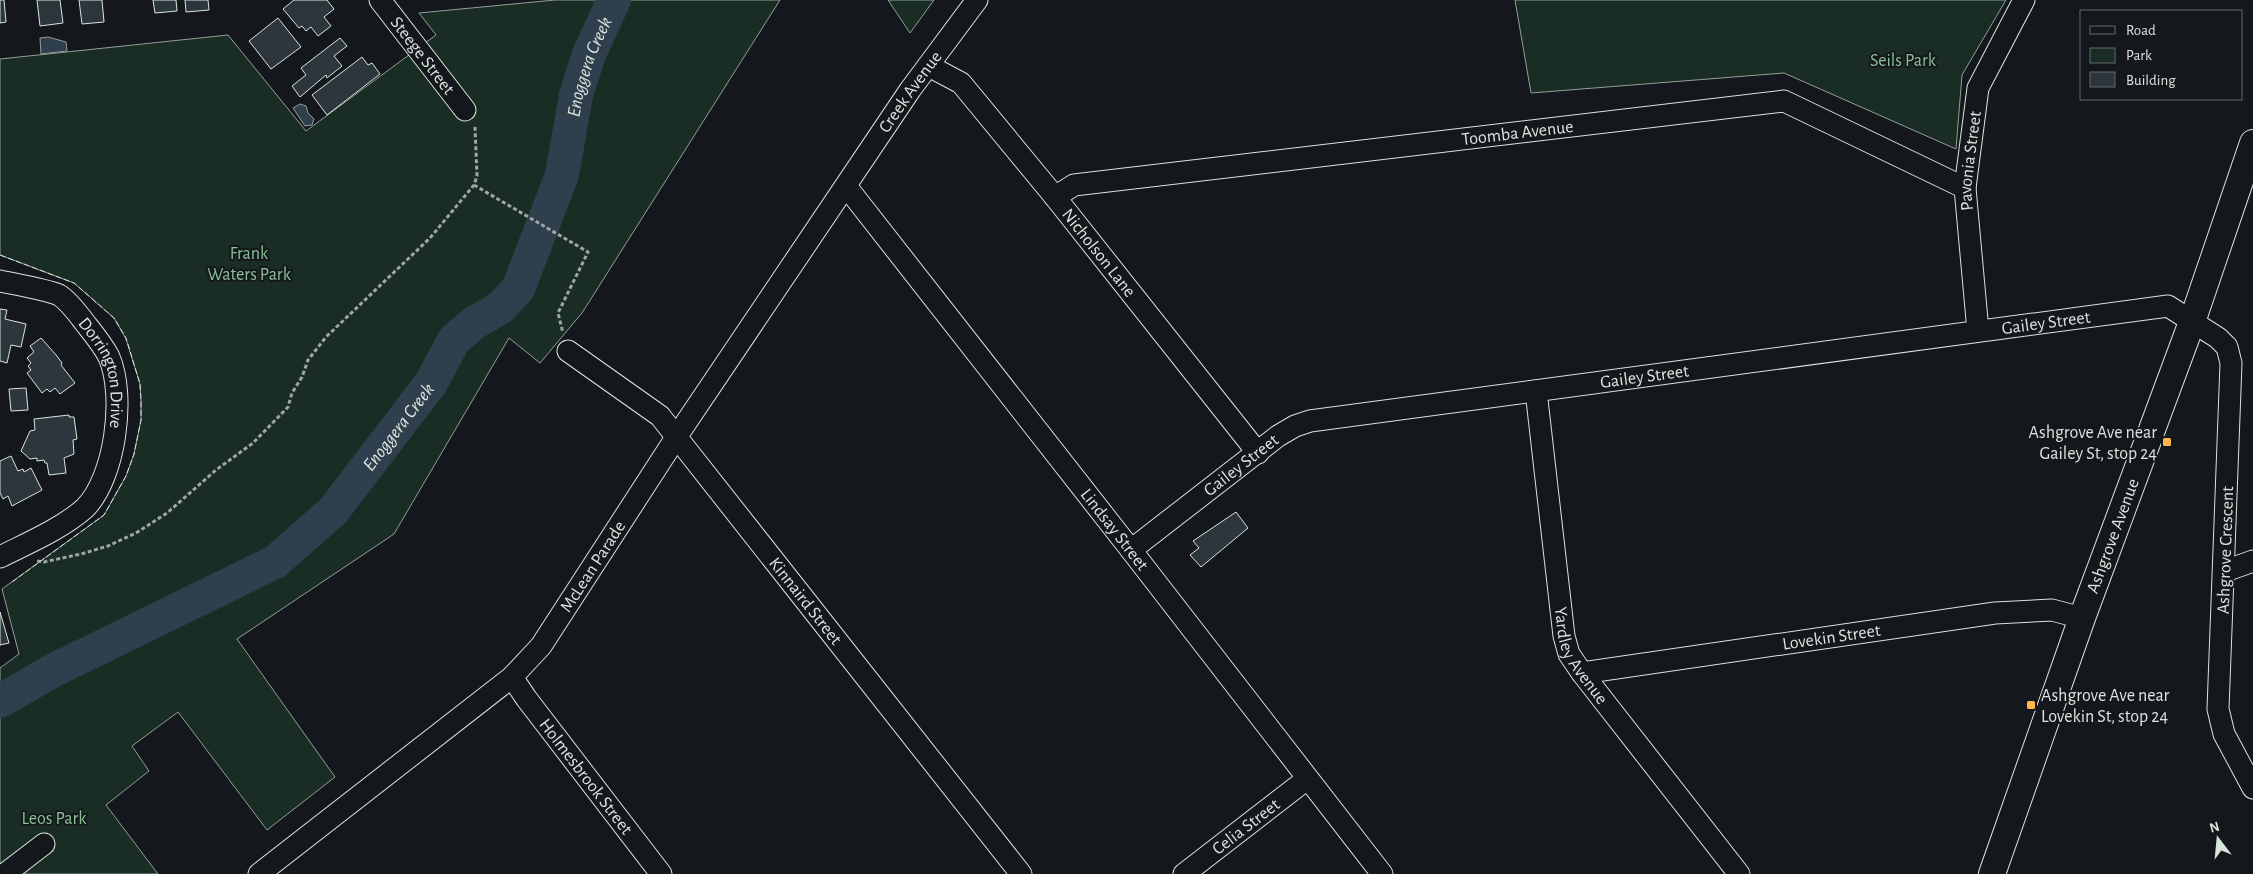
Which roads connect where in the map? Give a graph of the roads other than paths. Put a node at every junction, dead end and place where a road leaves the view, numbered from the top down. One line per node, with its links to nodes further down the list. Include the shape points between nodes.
1 (380, 0): 5 (street, Steege Street)
2 (977, 0): 4 (street, Creek Avenue)
3 (2024, 0): 8 (street, Pavonia Street, via 1978,88)
4 (929, 66): 7 (street, Creek Avenue); 9 (street, Nicholson Lane, via 961,83)
5 (465, 110)
6 (2253, 143): 11 (main road, Ashgrove Avenue)
7 (846, 186): 15 (street, McLean Parade); 17 (street, Lindsay Street)
8 (1965, 188): 9 (street, Toomba Avenue, via 1784,101 1074,185); 12 (street, Pavonia Street)
9 (1055, 197): 16 (street, Nicholson Lane)
10 (0, 281): 18 (street, Dorrington Drive, via 59,295 77,312 109,357 115,383 116,416 114,448 99,489 85,507 73,517)
11 (2192, 322): 12 (street, Gailey Street, via 2168,306); 20 (street, Ashgrove Crescent, via 2218,338 2231,363); 21 (main road, Ashgrove Avenue)
12 (1978, 331): 14 (street, Gailey Street)
13 (568, 351): 15 (street, Kinnaird Street, via 660,416)
14 (1536, 391): 16 (street, Gailey Street, via 1310,421 1278,436); 22 (street, Yardley Avenue, via 1564,636 1569,654)
15 (676, 436): 23 (street, McLean Parade, via 541,646); 30 (street, Kinnaird Street)
16 (1258, 454): 17 (street, Gailey Street)
17 (1131, 550): 24 (street, Lindsay Street)
18 (0, 557)
19 (2253, 561): 20 (street)
20 (2225, 571): 25 (street, Ashgrove Crescent, via 2218,709 2224,734)
21 (2082, 618): 22 (street, Lovekin Street, via 2052,610 1994,614); 34 (main road, Ashgrove Avenue)
22 (1582, 673): 33 (street, Yardley Avenue)
23 (512, 677): 28 (street, McLean Parade); 29 (street, Holmesbrook Street)
24 (1308, 779): 31 (street, Celia Street); 32 (street, Lindsay Street)
25 (2253, 788)
26 (44, 844): 27 (street)
27 (5, 874)
28 (259, 874)
29 (661, 874)
30 (1021, 874)
31 (1184, 874)
32 (1382, 874)
33 (1739, 874)
34 (1992, 874)

